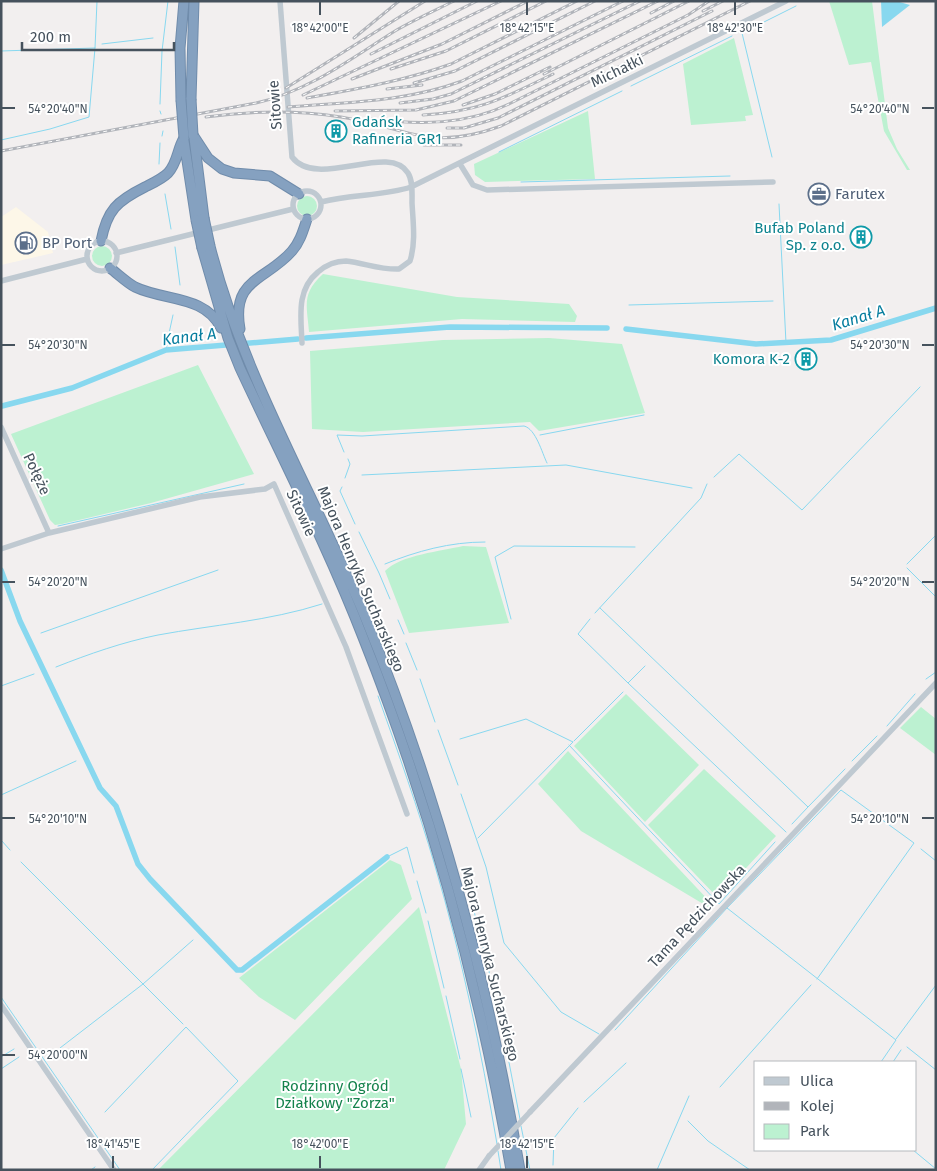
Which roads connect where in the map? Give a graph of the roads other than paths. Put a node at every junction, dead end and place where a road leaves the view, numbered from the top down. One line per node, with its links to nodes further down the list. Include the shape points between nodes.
1 (184, 1): 5 (highway, Majora Henryka Sucharskiego, via 180,48)
2 (194, 1): 5 (highway, Majora Henryka Sucharskiego)
3 (280, 1): 9 (street, Sitowie, via 292,157 297,164 312,169 399,164 408,172)
4 (786, 1): 7 (street, Michałki)
5 (186, 99): 6 (highway, Majora Henryka Sucharskiego, bridge)
6 (189, 137): 10 (highway, via 222,169 270,176); 14 (highway, via 168,173 112,209); 15 (highway, Majora Henryka Sucharskiego, bridge)
7 (460, 164): 8 (street, via 473,185 487,190); 9 (street, Michałki)
8 (773, 182)
9 (411, 187): 11 (street); 22 (street, Sitowie, via 414,240 410,261 399,269 345,261 323,267 303,291 300,305)
10 (299, 194): 11 (street, via 312,192); 12 (street, via 293,202)
11 (321, 202): 13 (street, via 317,215)
12 (293, 209): 13 (street, via 297,215); 16 (street)
13 (307, 219): 21 (highway, via 292,252 244,290 238,311)
14 (101, 241): 16 (street, via 110,244); 17 (street, via 89,249)
15 (206, 247): 20 (highway, Majora Henryka Sucharskiego); 21 (highway, Majora Henryka Sucharskiego)
16 (116, 252): 18 (street)
17 (87, 259): 18 (street, via 95,269); 19 (street)
18 (110, 268): 20 (highway, via 134,287 206,310)
19 (1, 281)
20 (228, 338): 31 (highway, Majora Henryka Sucharskiego, via 344,592 414,774 470,968)
21 (238, 339): 32 (highway, Majora Henryka Sucharskiego, via 356,597 423,771 477,955)
22 (302, 343)
23 (1, 427): 24 (street, Połęże)
24 (49, 533): 25 (street, Sitowie); 27 (street, Sitowie, via 200,497 265,489 274,484 346,647)
25 (1, 549)
26 (936, 682): 30 (street, Tama Pędzichowska, bridge)
27 (407, 814)
28 (1, 1005): 29 (street)
29 (114, 1170)
30 (479, 1170)
31 (511, 1170)
32 (520, 1170)

